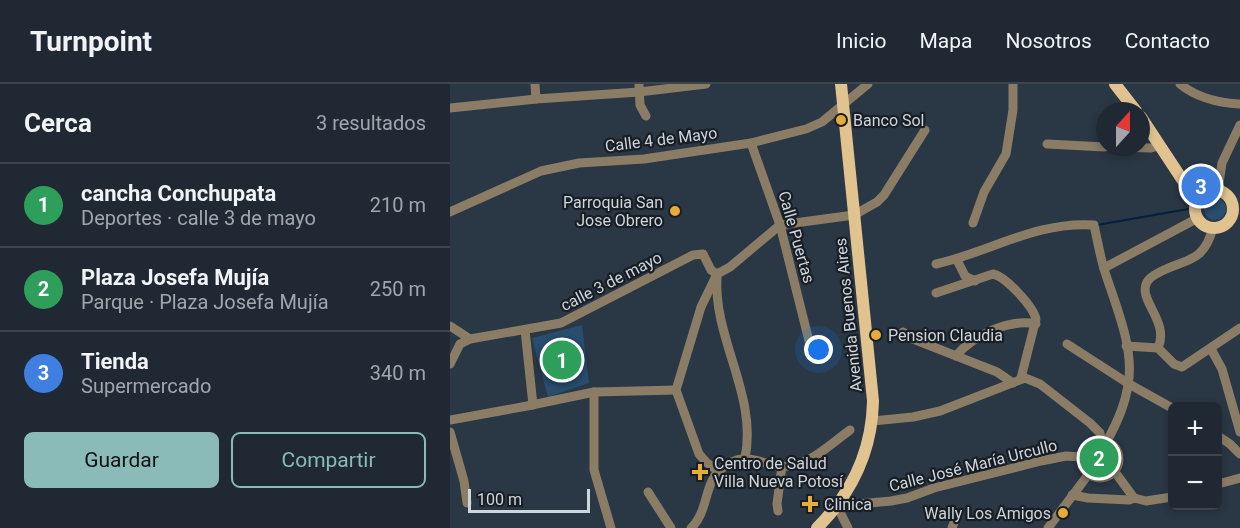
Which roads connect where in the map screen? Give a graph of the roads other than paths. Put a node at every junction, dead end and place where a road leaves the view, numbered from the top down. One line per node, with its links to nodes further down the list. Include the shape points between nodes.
1 (535, 84): 9 (street)
2 (704, 84): 8 (street)
3 (841, 84): 12 (main road, Avenida Buenos Aires)
4 (868, 84): 12 (street, Calle 4 de Mayo)
5 (1013, 84): 29 (street, via 1006,154 984,192)
6 (1115, 84): 10 (main road)
7 (1180, 84): 11 (street, via 1201,96)
8 (639, 88): 9 (street); 14 (street, via 640,105)
9 (536, 99): 13 (street)
10 (1129, 102)
11 (1240, 104)
12 (843, 105): 18 (street, Calle 4 de Mayo, via 806,129); 26 (main road, Avenida Buenos Aires)
13 (450, 108)
14 (646, 116)
15 (1240, 125): 23 (street, via 1222,163)
16 (925, 130): 26 (street, via 884,195)
17 (1150, 130): 20 (main road)
18 (751, 142): 25 (street, Calle 4 de Mayo, via 541,171); 30 (street, Calle Puertas)
19 (1047, 144): 21 (street)
20 (1160, 145): 22 (street); 24 (main road)
21 (1096, 147)
22 (1150, 148)
23 (1218, 190): 24 (main road); 28 (main road, via 1232,200)
24 (1196, 198): 27 (main road)
25 (450, 212)
26 (854, 215): 30 (street); 58 (main road, Avenida Buenos Aires)
27 (1198, 218): 31 (main road); 34 (street)
28 (1236, 220): 31 (main road)
29 (973, 223)
30 (780, 225): 35 (street); 44 (street, Calle Puertas)
31 (1213, 228): 47 (street, via 1202,252 1161,271 1147,283 1145,289 1162,335)
32 (957, 260): 33 (street); 34 (street, via 1048,227 1076,224 1094,225); 36 (street, via 965,276)
33 (936, 264)
34 (1104, 268): 46 (street)
35 (717, 274): 41 (street, calle 3 de mayo, via 703,254 696,254 561,323); 53 (street, via 701,307); 66 (street, via 717,304 744,412)
36 (975, 281): 37 (street); 38 (street, via 993,274 999,276 1033,311)
37 (936, 293)
38 (1036, 324): 49 (street, via 1001,326); 51 (street)
39 (450, 326): 43 (street)
40 (1240, 328): 48 (street)
41 (525, 330): 43 (street, calle 3 de mayo); 55 (street)
42 (903, 332): 49 (street)
43 (470, 339): 50 (street, via 460,344)
44 (809, 340)
45 (1067, 344): 52 (street)
46 (1126, 346): 47 (street); 52 (street)
47 (1158, 348): 48 (street, via 1173,364 1182,367)
48 (1211, 349): 61 (street, via 1222,369)
49 (956, 356): 51 (street)
50 (450, 364)
51 (1017, 381): 58 (street, via 926,415); 63 (street, via 1029,379 1040,384 1097,428)
52 (1129, 384): 56 (street); 63 (street, via 1121,413)
53 (676, 390): 54 (street); 68 (street, via 699,454)
54 (594, 392): 55 (street); 82 (street, via 594,470)
55 (533, 405): 57 (street)
56 (1168, 405)
57 (450, 420)
58 (873, 421): 78 (main road, Avenida Buenos Aires, via 866,452)
59 (850, 430): 67 (street, via 812,458)
60 (450, 432): 77 (street)
61 (1240, 432)
62 (1222, 439): 64 (street)
63 (1104, 440): 65 (street, via 1090,443); 69 (street, via 1117,449 1120,461)
64 (1239, 451)
65 (1081, 457): 70 (street); 78 (street, Calle José María Urcullo, via 1041,460 907,498)
66 (745, 458): 67 (street); 68 (street)
67 (782, 466): 79 (street)
68 (718, 471): 81 (street)
69 (1115, 472): 70 (street, via 1105,478); 75 (street)
70 (1088, 475): 74 (street)
71 (1240, 478): 72 (street)
72 (1222, 483)
73 (648, 492): 83 (street)
74 (1072, 495): 75 (street); 89 (street)
75 (1134, 498): 76 (street, via 1146,501)
76 (1168, 498)
77 (467, 503)
78 (837, 506): 86 (main road, Avenida Buenos Aires); 87 (street)
79 (778, 511)
80 (957, 514): 88 (street)
81 (699, 519): 84 (street); 85 (street)
82 (611, 528)
83 (671, 528)
84 (691, 528)
85 (705, 528)
86 (817, 528)
87 (848, 528)
88 (952, 528)
89 (1048, 528)

